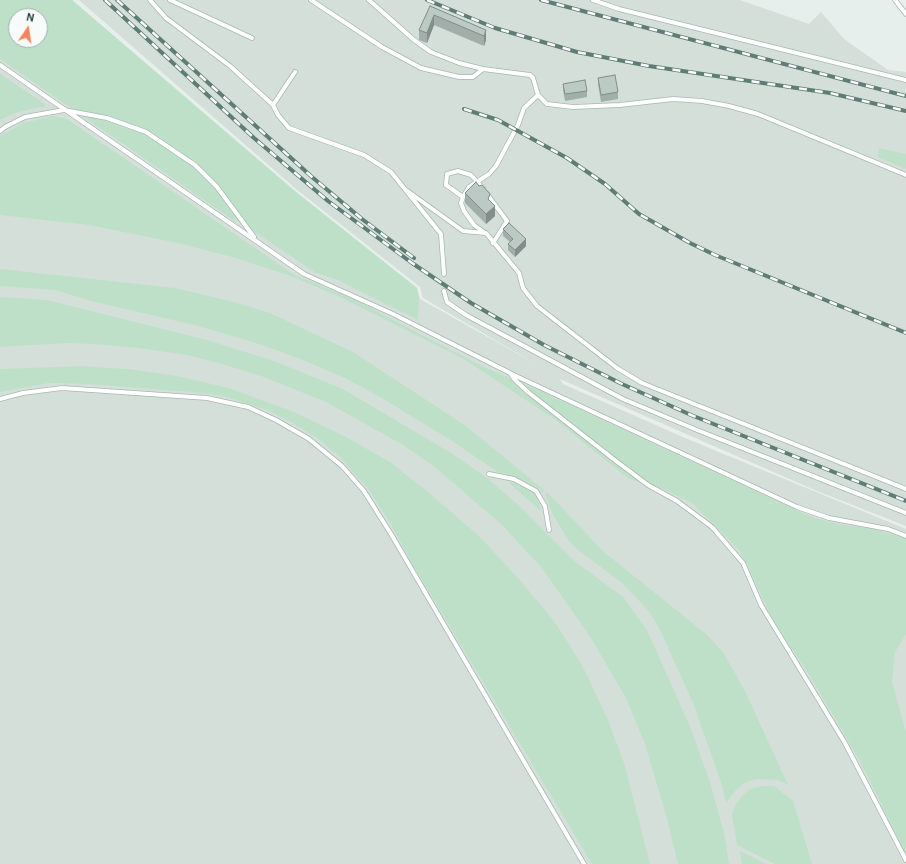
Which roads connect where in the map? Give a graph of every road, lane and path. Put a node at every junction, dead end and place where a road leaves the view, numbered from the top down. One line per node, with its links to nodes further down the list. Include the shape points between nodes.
1 (150, 0): 14 (lane, via 166,18 230,66)
2 (170, 0): 8 (lane)
3 (311, 0): 10 (lane, via 382,47 421,68 459,77 473,77)
4 (369, 0): 10 (lane, via 431,52)
5 (593, 0): 12 (lane, via 619,9)
6 (895, 0): 7 (lane)
7 (906, 14)
8 (252, 38)
9 (0, 65): 15 (lane)
10 (483, 69): 13 (lane, via 530,75)
11 (295, 72): 14 (lane)
12 (906, 80)
13 (538, 95): 17 (lane, via 547,104 562,107 620,105 673,99 729,106 758,114); 18 (lane, via 524,108 496,166)
14 (273, 105): 19 (lane, via 289,128 364,155 390,172)
15 (64, 110): 16 (lane, via 25,117); 22 (lane); 22 (lane, via 107,118 146,132 172,148 217,187)
16 (0, 131)
17 (906, 175)
18 (477, 181): 20 (lane, via 469,187); 20 (lane, via 471,175 458,171 448,174 446,185); 23 (lane, via 507,221)
19 (406, 190): 21 (lane, via 463,231); 24 (lane, via 441,234)
20 (463, 197): 21 (lane, via 461,203 464,211 474,225)
21 (486, 234): 23 (lane)
22 (255, 239): 26 (lane, via 304,274 393,314)
23 (493, 243): 29 (lane, via 519,273 524,288 537,306 617,368 642,383)
24 (444, 274)
25 (444, 291): 30 (lane, via 447,302 466,315 624,399)
26 (511, 374): 32 (lane, via 797,507 829,518 888,529); 33 (lane, via 528,392 616,461 712,527 743,563 761,605 845,743)
27 (0, 399): 34 (lane, via 62,388 207,398 248,407 309,439 342,466 364,491 392,534)
28 (489, 474): 31 (lane, via 514,479 536,492 545,506)
29 (906, 489)
30 (906, 512)
31 (549, 530)
32 (906, 536)
33 (906, 860)
34 (584, 864)

